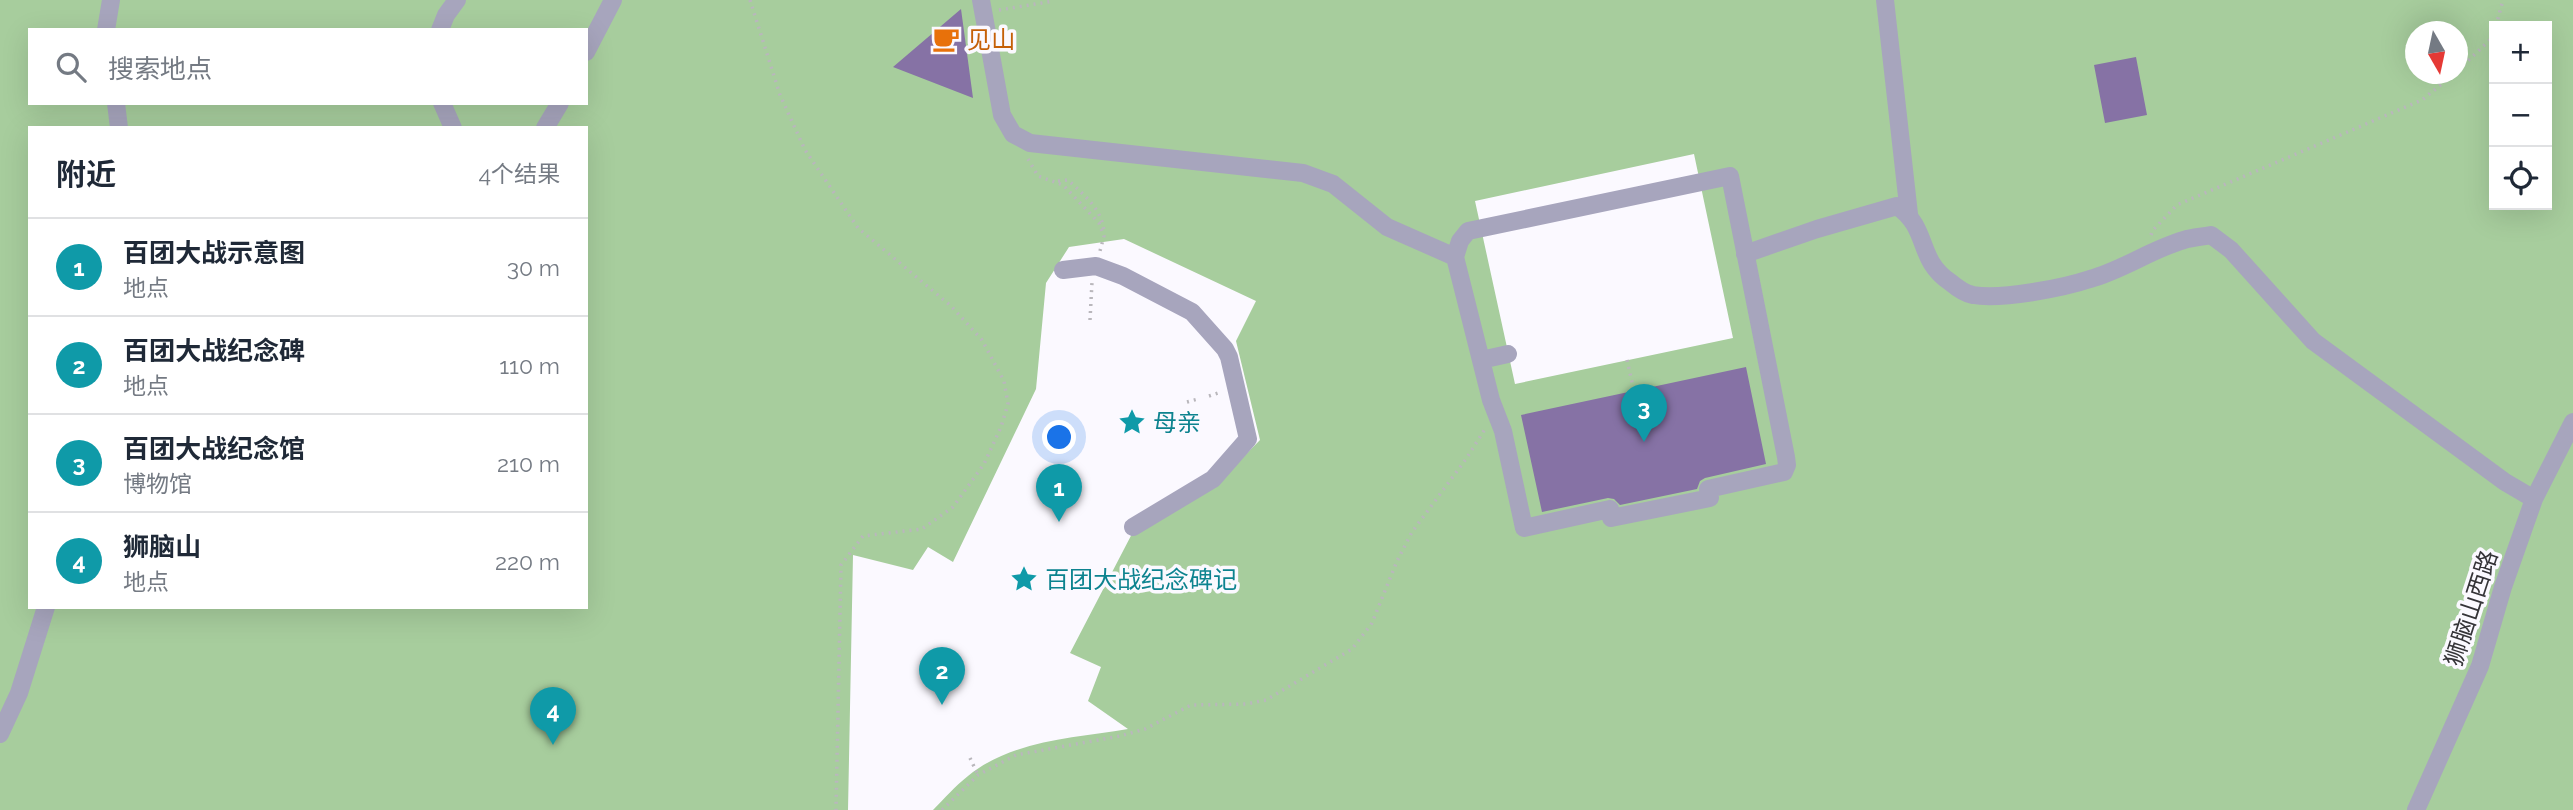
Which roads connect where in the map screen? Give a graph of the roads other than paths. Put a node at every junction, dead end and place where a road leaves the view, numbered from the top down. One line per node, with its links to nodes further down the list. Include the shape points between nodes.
1 (111, 0): 6 (street)
2 (457, 0): 7 (street)
3 (614, 0): 8 (street)
4 (1885, 0): 15 (street)
5 (983, 6): 17 (street, via 1002,115 1013,134 1030,143 1303,173 1333,184 1387,227)
6 (106, 28)
7 (441, 28)
8 (588, 48)
9 (116, 105): 12 (street)
10 (443, 105): 13 (street)
11 (559, 105): 14 (street)
12 (119, 126)
13 (452, 126)
14 (546, 126)
15 (1909, 214): 16 (street, via 1897,206); 22 (street, via 1938,274 1972,295 2035,291 2091,279 2185,239 2211,235 2231,250 2313,341)
16 (1745, 254): 17 (street, via 1730,176 1468,231); 20 (street, via 1787,466 1784,472 1708,489 1710,498 1611,518 1609,509 1524,527 1503,431)
17 (1455, 257): 20 (street)
18 (1063, 270): 23 (street, via 1096,266 1192,312 1224,348 1231,365 1248,439 1213,479)
19 (1508, 354): 20 (street)
20 (1481, 360)
21 (2573, 422): 22 (street, 狮脑山西路)
22 (2534, 499): 26 (street, 狮脑山西路, via 2480,666)
23 (1133, 527)
24 (45, 609): 25 (street, via 19,693)
25 (0, 734)
26 (2416, 810)

